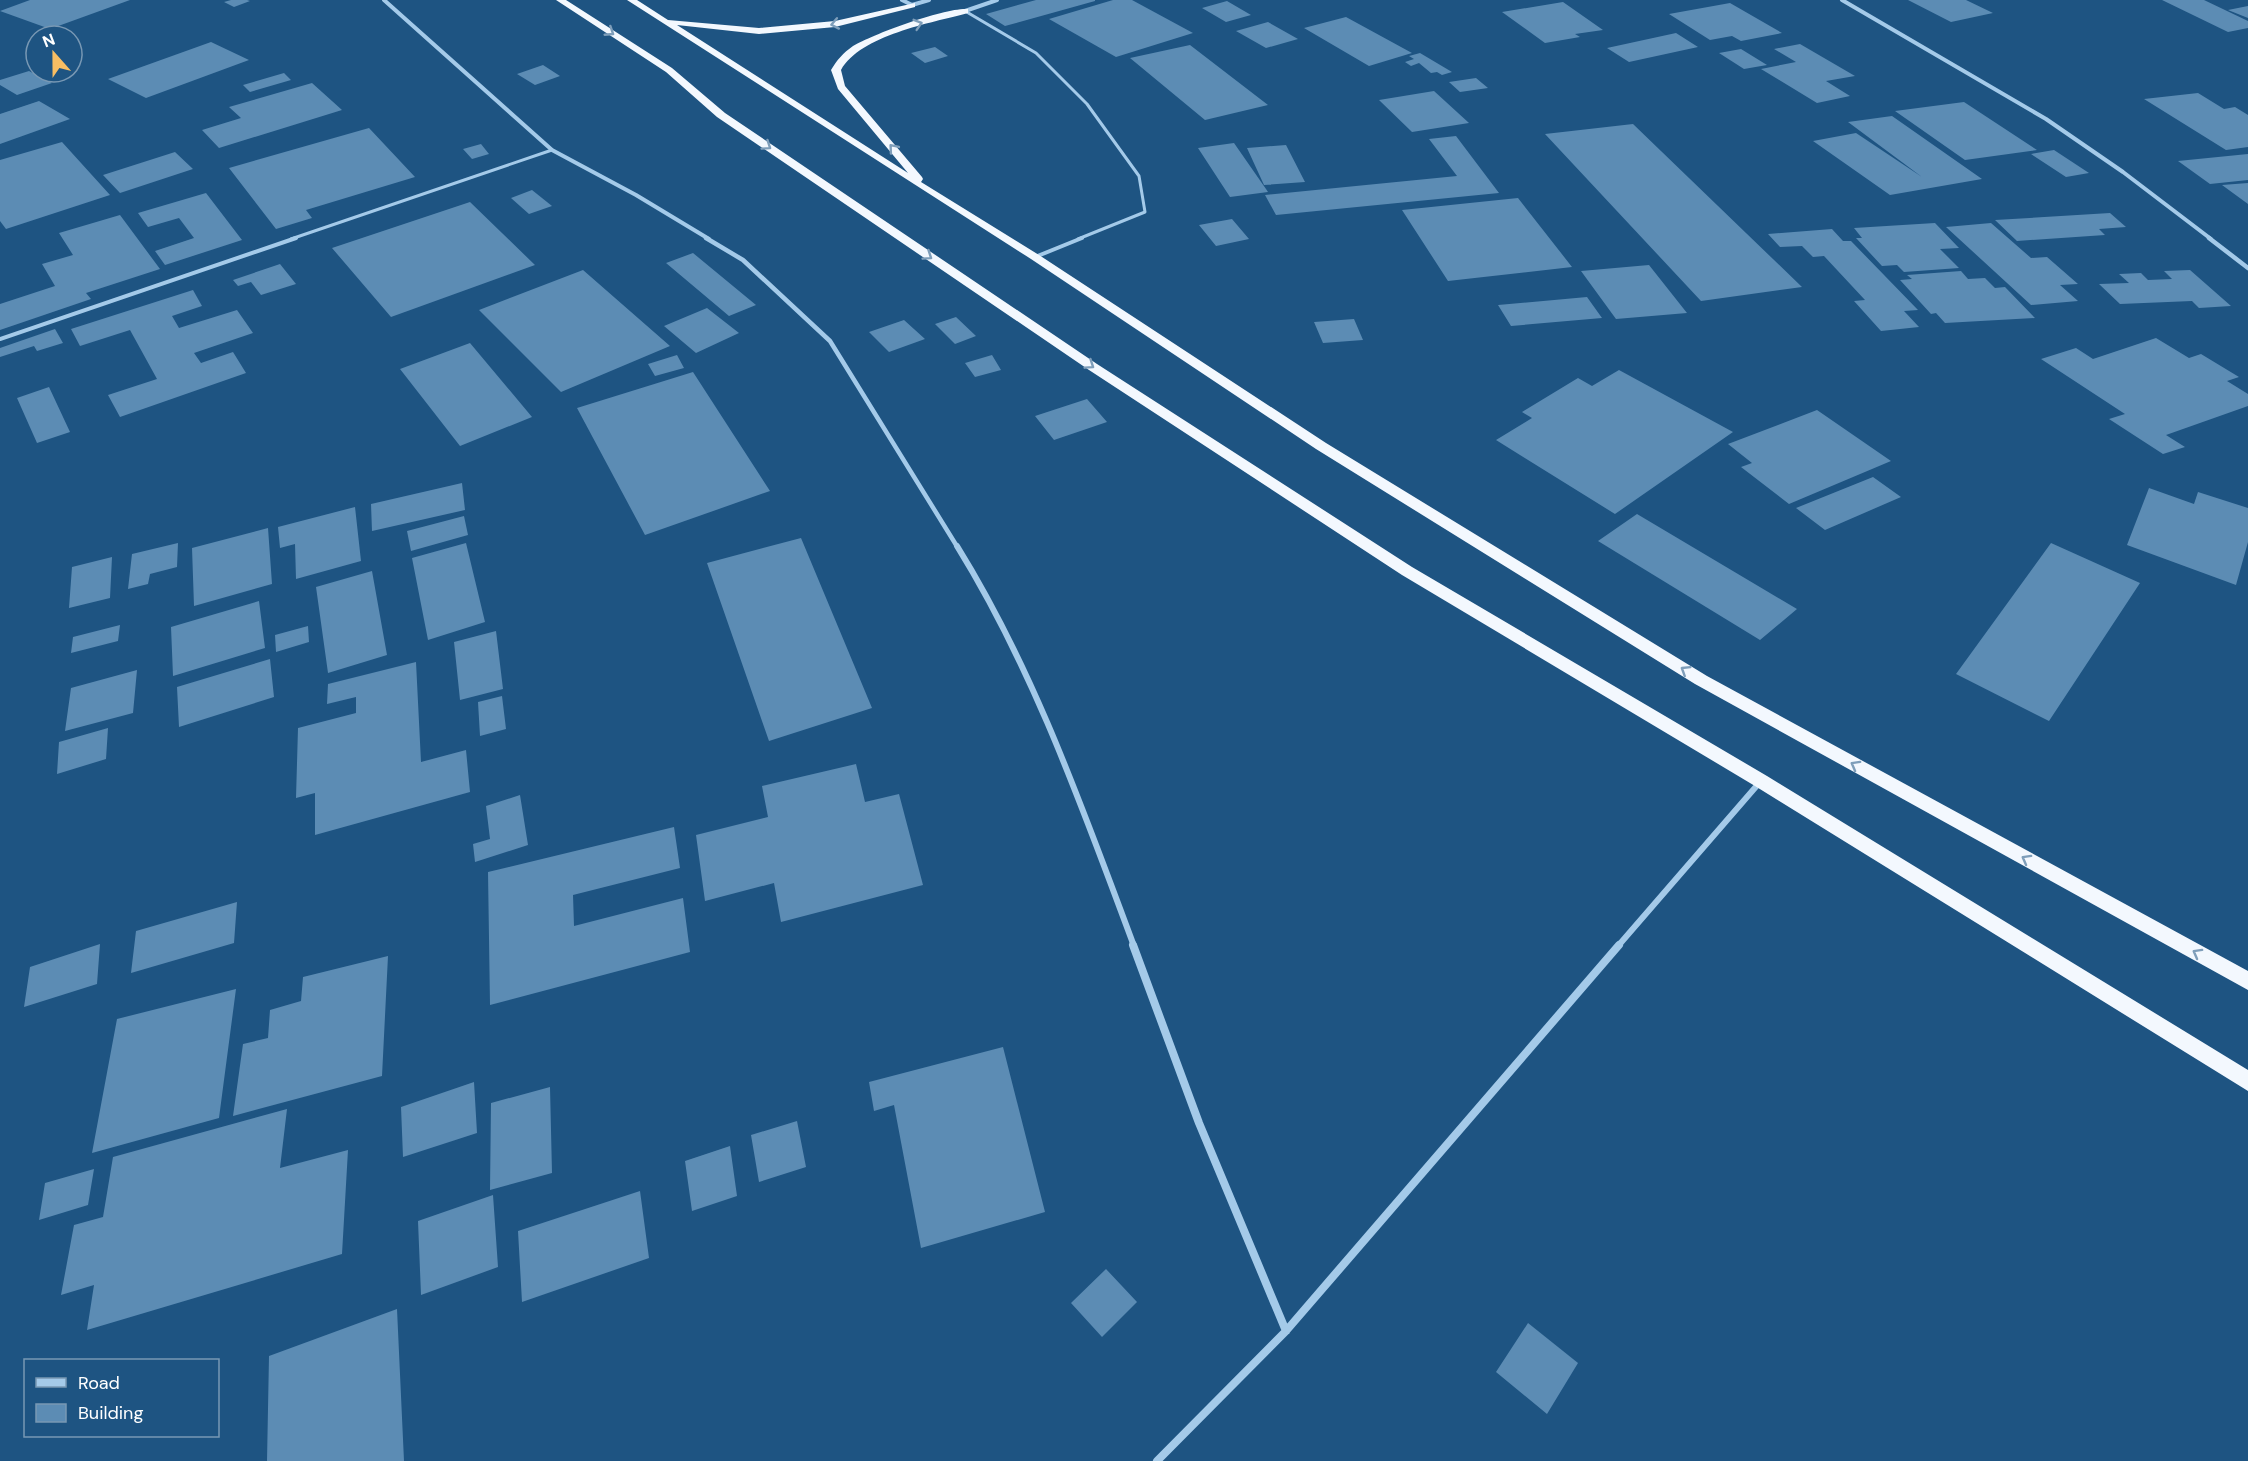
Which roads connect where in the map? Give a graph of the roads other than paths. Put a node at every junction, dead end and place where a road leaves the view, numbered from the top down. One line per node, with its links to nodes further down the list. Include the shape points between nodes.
1 (384, 0): 11 (street)
2 (560, 0): 16 (highway, one-way to 16, via 669,70 721,115 1103,374 1407,571)
3 (631, 0): 10 (highway)
4 (902, 0): 8 (street)
5 (929, 0): 8 (street)
6 (997, 0): 9 (street)
7 (1842, 0): 14 (street, via 1936,51 2048,121)
8 (912, 5): 10 (highway, one-way to 10, via 835,24 759,31)
9 (965, 11): 12 (highway, one-way to 9, via 841,87 837,68 851,51 879,37); 13 (lane, via 1036,53 1087,104 1139,176 1145,212)
10 (667, 22): 12 (highway)
11 (552, 150): 15 (lane); 19 (street, via 743,260 830,342 892,439 964,557 1022,666 1094,839 1199,1123)
12 (931, 193): 13 (highway)
13 (1035, 257): 17 (highway, one-way to 13, via 1701,680 1321,446)
14 (2248, 268)
15 (0, 339)
16 (1761, 781): 18 (highway); 19 (street)
17 (2248, 981)
18 (2248, 1081)
19 (1286, 1331): 20 (street)
20 (1157, 1461)

